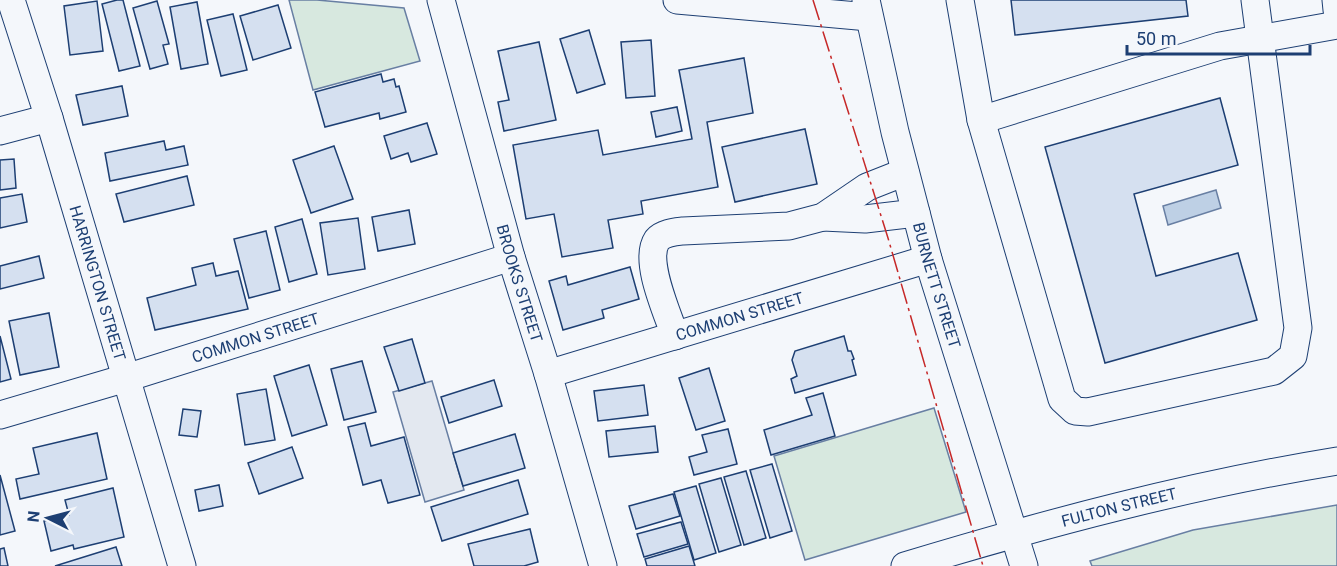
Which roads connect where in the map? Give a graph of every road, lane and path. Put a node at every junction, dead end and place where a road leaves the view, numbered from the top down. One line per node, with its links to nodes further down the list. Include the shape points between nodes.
1 (11, 0): 9 (street, HARRINGTON STREET)
2 (441, 0): 15 (street, BROOKS STREET)
3 (677, 0): 6 (street)
4 (960, 0): 10 (street)
5 (1255, 0): 8 (street)
6 (868, 8): 12 (street, BURNETT STREET)
7 (1336, 8): 8 (street)
8 (1260, 37): 10 (street); 10 (street, via 1298,328 1293,356 1274,371 1088,412 1075,411 1062,399)
9 (49, 118): 11 (street); 19 (street, HARRINGTON STREET)
10 (981, 120)
11 (0, 131)
12 (905, 172): 13 (street, BURNETT STREET); 14 (street, via 867,187)
13 (916, 213): 14 (street, via 865,219); 16 (street, BURNETT STREET)
14 (824, 217): 17 (street, via 789,226 683,231 658,239 652,252 653,266)
15 (511, 257): 18 (street, BROOKS STREET); 19 (street, COMMON STREET)
16 (928, 258): 17 (street, COMMON STREET); 22 (street, BURNETT STREET)
17 (675, 336): 18 (street, COMMON STREET)
18 (548, 375): 24 (street, BROOKS STREET)
19 (126, 378): 20 (street, COMMON STREET); 23 (street, HARRINGTON STREET)
20 (0, 415)
21 (1337, 461): 22 (street, FULTON STREET, via 1212,484)
22 (1014, 534): 25 (street, FULTON STREET); 26 (street, BURNETT STREET)
23 (182, 566)
24 (603, 566)
25 (905, 566)
26 (1024, 566)

